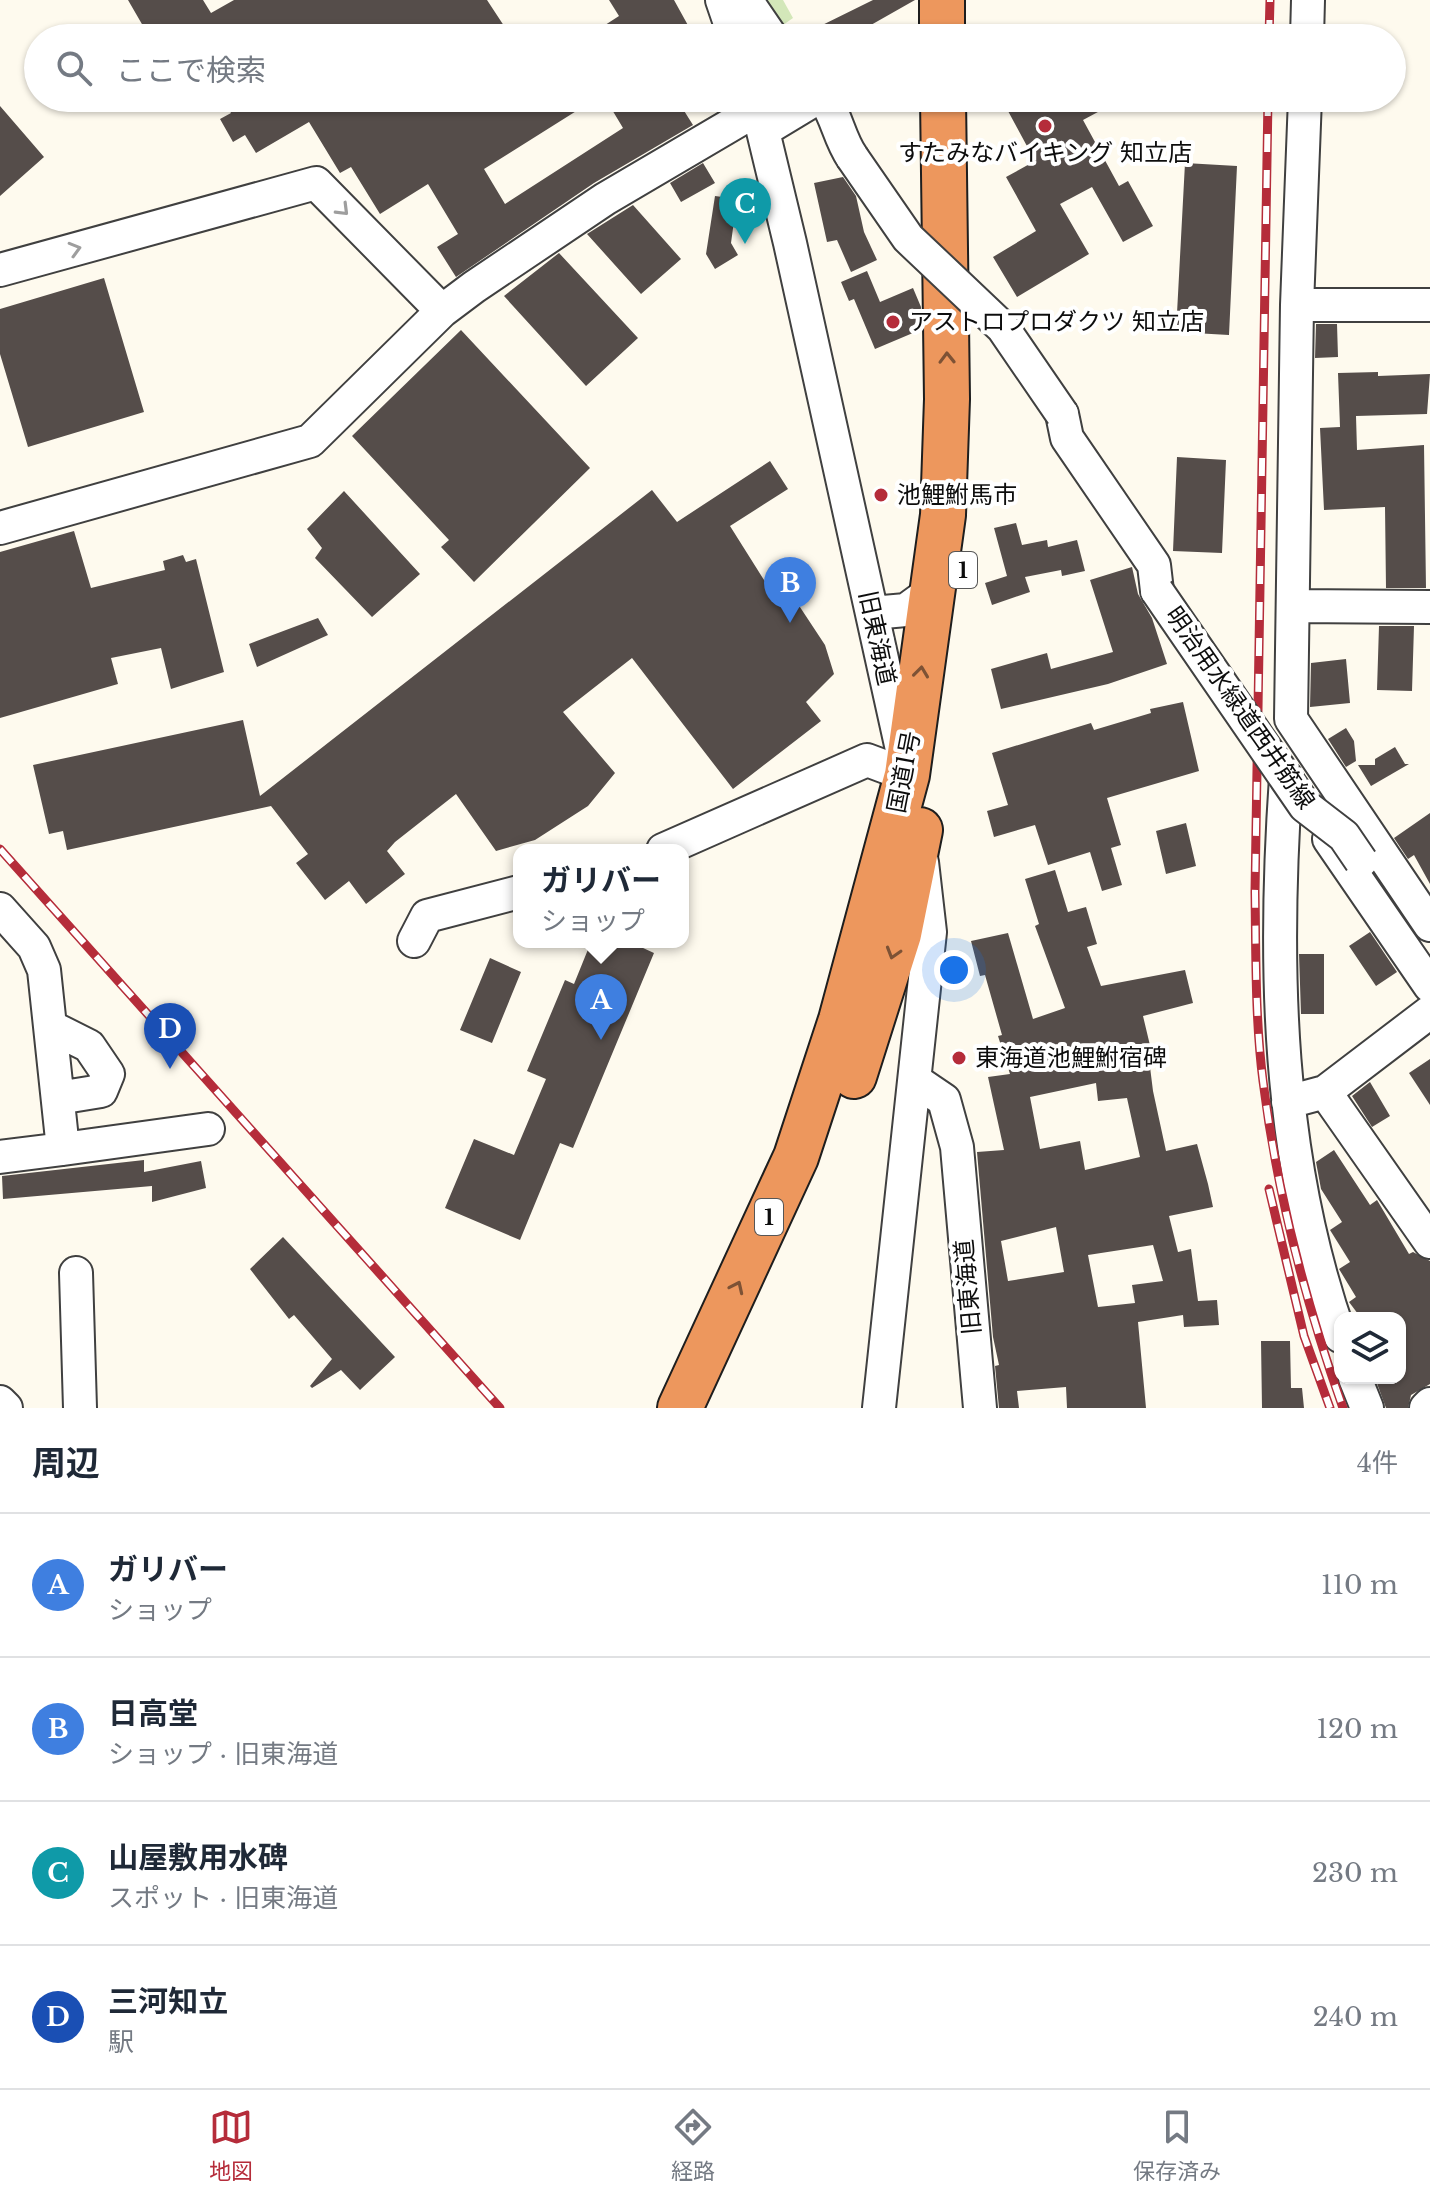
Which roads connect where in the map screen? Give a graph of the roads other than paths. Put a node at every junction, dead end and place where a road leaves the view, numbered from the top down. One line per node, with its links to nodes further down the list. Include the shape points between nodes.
1 (722, 0): 6 (street)
2 (746, 0): 7 (street)
3 (942, 0): 8 (highway)
4 (971, 0): 9 (highway)
5 (1308, 0): 10 (street)
6 (730, 24)
7 (762, 24)
8 (942, 24)
9 (971, 24)
10 (1307, 24)
11 (759, 112): 19 (street, via 605,199); 24 (street, 旧東海道)
12 (834, 112): 32 (street, 明治用水緑道西井筋線, bridge, via 840,139 908,238 1003,328 1062,414 1067,438 1154,565 1157,591 1305,806 1344,836)
13 (943, 112): 21 (highway, 国道1号 / 1, one-way to 13, via 943,515 947,399)
14 (972, 112): 26 (highway, 国道1号 / 1, via 975,399 970,518 951,672)
15 (1304, 112): 17 (street)
16 (0, 270): 19 (street, one-way to 19, via 316,183)
17 (1297, 305): 18 (street); 22 (street)
18 (1430, 305)
19 (442, 311): 20 (street, via 310,441)
20 (0, 528)
21 (932, 591): 24 (street, via 906,610); 25 (highway, 国道1号 / 1, one-way to 21)
22 (1293, 606): 23 (street); 30 (street, via 1291,719)
23 (1430, 607)
24 (872, 613): 25 (street, 旧東海道)
25 (907, 775): 26 (street, 旧東海道); 27 (street, via 867,760); 35 (highway, 国道1号 / 1)
26 (919, 835): 35 (highway, 国道1号 / 1, one-way to 35, via 899,934); 37 (street, 旧東海道, via 930,932)
27 (677, 844)
28 (513, 894): 31 (street, via 427,916)
29 (0, 909): 36 (street, via 34,947 44,970)
30 (1430, 925)
31 (414, 941)
32 (1430, 959)
33 (1430, 986): 40 (street, via 1286,777 1278,934)
34 (1430, 1012): 38 (street)
35 (855, 1026): 51 (highway, 国道1号 / 1, one-way to 35); 52 (highway, 国道1号 / 1, via 816,1182)
36 (53, 1028): 39 (street); 39 (street, via 89,1046 108,1074 101,1091)
37 (916, 1081): 53 (street); 54 (street, 旧東海道, via 944,1100 957,1147)
38 (1325, 1092): 40 (street); 44 (street)
39 (58, 1098): 42 (street)
40 (1288, 1102): 46 (street, via 1309,1223)
41 (208, 1129): 42 (street)
42 (63, 1149): 43 (street)
43 (0, 1157)
44 (1430, 1242)
45 (76, 1273): 50 (street)
46 (1334, 1319)
47 (1357, 1384): 55 (street)
48 (0, 1402): 49 (street)
49 (6, 1408)
50 (80, 1408)
51 (680, 1408)
52 (710, 1408)
53 (879, 1408)
54 (980, 1408)
55 (1367, 1408)

